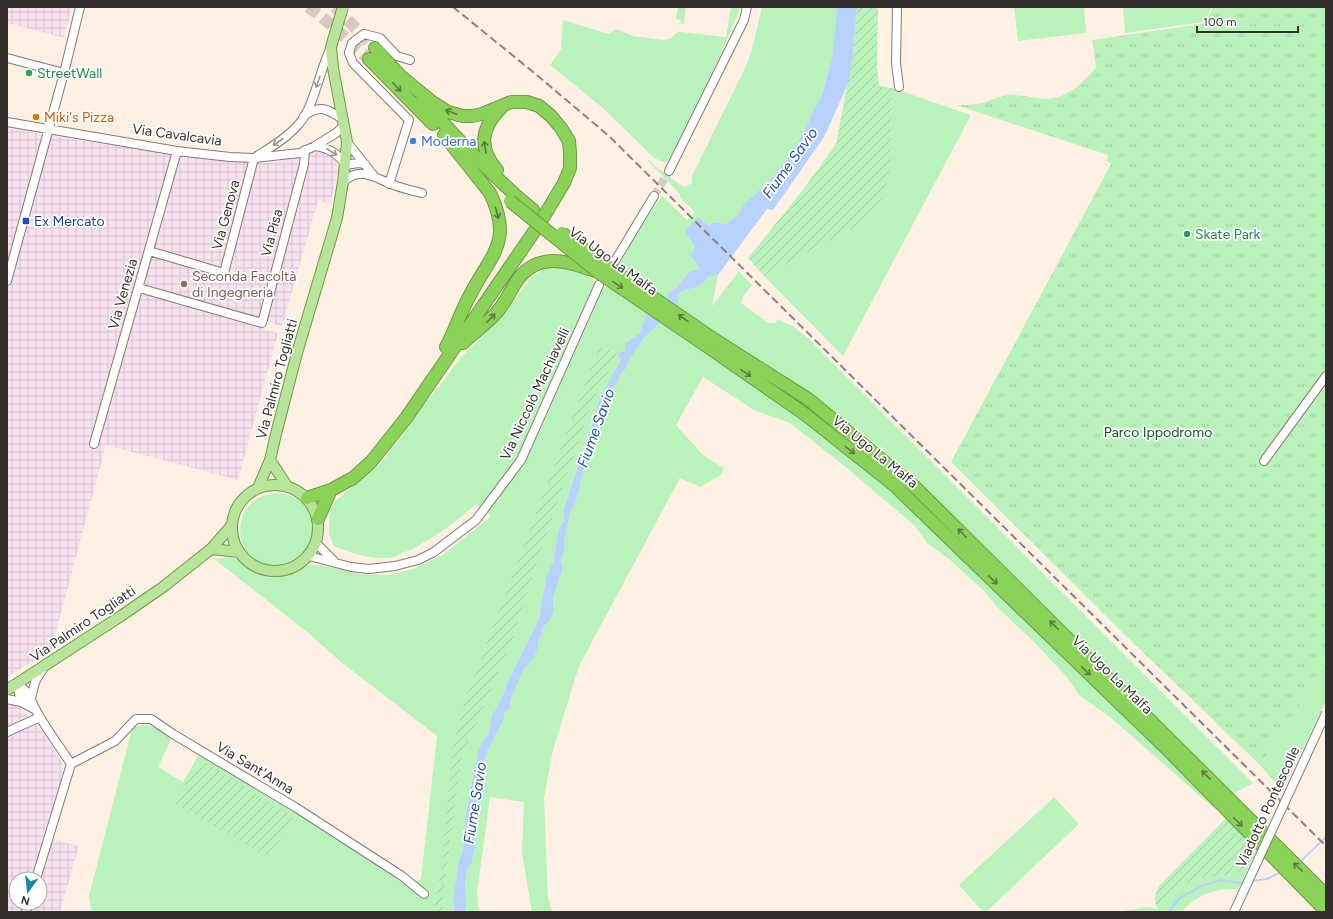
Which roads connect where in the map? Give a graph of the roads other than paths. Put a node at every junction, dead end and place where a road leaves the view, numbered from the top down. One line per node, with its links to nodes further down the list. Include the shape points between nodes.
1 (80, 7): 8 (street)
2 (343, 7): 5 (main road, bridge)
3 (747, 7): 24 (street, via 744,20)
4 (897, 7): 10 (street, via 896,63)
5 (332, 43): 12 (street, one-way to 12); 14 (main road, Via Palmiro Togliatti, via 333,68)
6 (7, 58): 8 (street)
7 (410, 60): 27 (street, via 397,56 380,38 364,34 352,43 349,53 354,63 409,120)
8 (64, 73): 15 (street)
9 (398, 74): 11 (highway, one-way to 9, via 472,116 448,112); 16 (highway, Via Ugo La Malfa, one-way to 16, via 372,54); 30 (highway, Via Ugo La Malfa, via 460,143)
10 (899, 87)
11 (502, 107): 30 (highway, one-way to 11, via 495,169 484,148 486,128); 38 (highway, via 511,102 528,102 539,106 551,116 568,141 570,168 538,226)
12 (304, 116): 14 (street, via 317,108 326,109); 21 (street, one-way to 21, via 300,124 284,138)
13 (7, 122): 15 (street, Via Cavalcavia)
14 (343, 123): 17 (main road, Via Palmiro Togliatti); 18 (street, Via Cavalcavia, via 336,133)
15 (48, 128): 20 (street, Via Cavalcavia); 34 (street)
16 (444, 135): 33 (highway, Via Ugo La Malfa, bridge, via 510,202); 40 (highway, one-way to 40, via 490,193 500,223 499,241 493,257 469,296 450,341)
17 (347, 142): 22 (street); 23 (main road, Via Palmiro Togliatti)
18 (315, 146): 19 (street, Via Cavalcavia); 23 (street, one-way to 23, via 334,152)
19 (305, 150): 21 (street, Via Cavalcavia, via 300,153); 36 (street, Via Pisa, via 304,164 262,323)
20 (177, 151): 21 (street, Via Cavalcavia); 31 (street, Via Venezia)
21 (254, 158): 31 (street, Via Genova, via 224,273)
22 (365, 164): 23 (street, via 358,162); 25 (street)
23 (346, 165): 26 (main road, Via Palmiro Togliatti)
24 (669, 171)
25 (374, 176): 26 (street, via 356,174); 27 (street)
26 (343, 182): 42 (main road, Via Palmiro Togliatti, via 337,218 297,353)
27 (389, 184): 28 (street)
28 (422, 193)
29 (654, 196): 32 (street)
30 (533, 210): 37 (highway, Via Ugo La Malfa, one-way to 30, bridge)
31 (149, 251): 36 (street, Via Venezia)
32 (615, 261)
33 (598, 272): 37 (highway, Via Ugo La Malfa, one-way to 37, bridge); 38 (highway, one-way to 33, via 489,322 519,278 538,263 554,260)
34 (7, 281)
35 (600, 285): 54 (street, Via Niccolò Machiavelli, via 521,460 476,520 434,552 418,560 369,569)
36 (139, 288): 41 (street, Via Venezia)
37 (714, 345): 66 (highway, Via Ugo La Malfa, one-way to 37, via 916,488 808,399); 67 (highway, Via Ugo La Malfa, one-way to 67, via 894,485 1169,751)
38 (442, 364): 40 (highway)
39 (1326, 376): 43 (street)
40 (406, 418): 46 (highway, via 371,462 353,478)
41 (94, 444)
42 (270, 460): 44 (main road, Via Palmiro Togliatti); 45 (main road, Via Palmiro Togliatti)
43 (1264, 461)
44 (288, 486): 45 (main road, via 272,484); 47 (main road)
45 (258, 488): 49 (main road, via 239,504)
46 (332, 490): 47 (highway); 48 (highway)
47 (307, 498): 48 (main road)
48 (318, 519): 50 (main road)
49 (232, 525): 51 (main road, Via Palmiro Togliatti); 52 (main road, via 233,538)
50 (316, 543): 53 (main road); 54 (street)
51 (211, 549): 52 (main road); 55 (main road, Via Palmiro Togliatti, via 163,588)
52 (239, 552): 53 (main road, via 251,563 269,570 283,570 296,566)
53 (309, 556): 54 (street, Via Niccolò Machiavelli)
54 (336, 563)
55 (44, 667): 56 (main road, Via Palmiro Togliatti); 59 (street, via 35,682)
56 (17, 684): 57 (main road, Via Palmiro Togliatti); 59 (street, via 25,689)
57 (7, 690)
58 (7, 700): 59 (street)
59 (29, 701): 61 (street)
60 (1326, 713): 68 (street, Viadotto Pontescolle, bridge)
61 (38, 714): 62 (street); 63 (street)
62 (7, 732)
63 (71, 764): 64 (street); 65 (street, Via Sant'Anna, via 115,741 136,719 151,720 294,807 402,876)
64 (38, 871)
65 (424, 894)
66 (1326, 895)
67 (1326, 911)
68 (1234, 912)

